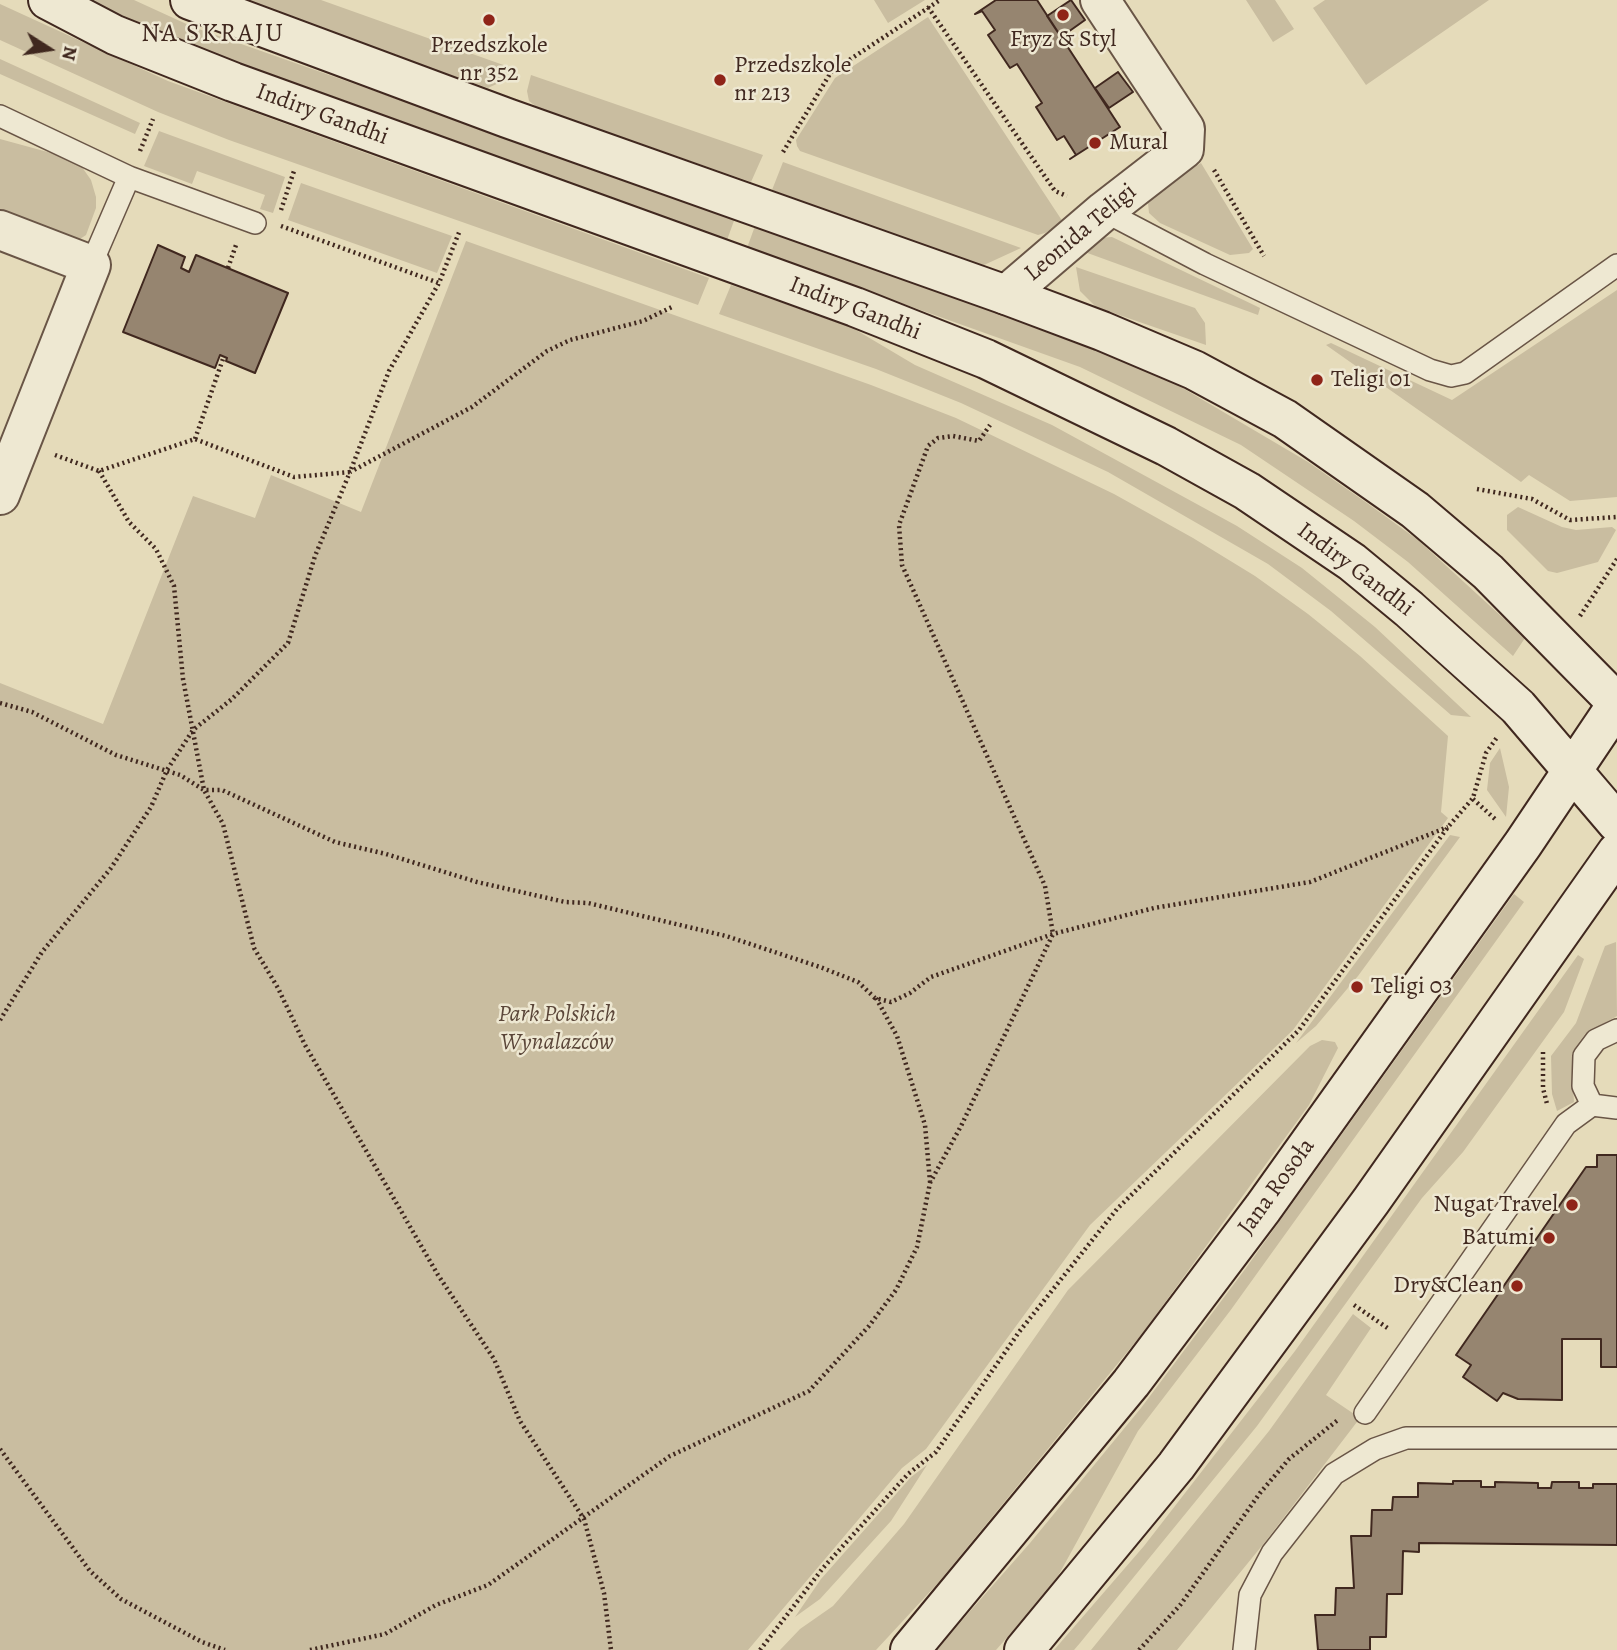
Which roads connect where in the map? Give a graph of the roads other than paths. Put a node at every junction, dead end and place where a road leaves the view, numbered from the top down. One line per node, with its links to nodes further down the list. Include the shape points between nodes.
1 (48, 0): 14 (street, Indiry Gandhi, via 116,35 233,82 855,307 986,359 1115,420 1247,491 1352,562 1510,700)
2 (190, 0): 11 (street)
3 (1100, 0): 6 (street, Leonida Teligi, via 1185,129 1186,141 1180,154)
4 (0, 116): 5 (lane)
5 (129, 177): 7 (lane); 9 (lane)
6 (1104, 211): 10 (lane, via 1205,264 1451,376 1465,373); 11 (street, Leonida Teligi)
7 (255, 223)
8 (0, 230): 9 (street)
9 (91, 265): 12 (street)
10 (1617, 265)
11 (1006, 295): 13 (street, via 1194,370 1330,449 1415,510 1488,572)
12 (0, 495)
13 (1617, 704): 14 (street, Jana Rosoła)
14 (1574, 770): 15 (street, Indiry Gandhi); 22 (street, Jana Rosoła, via 1271,1197 1131,1383)
15 (1617, 824)
16 (1617, 852): 23 (street, via 1371,1201 1176,1466)
17 (1617, 1030): 18 (lane, via 1596,1040 1584,1056 1583,1086)
18 (1592, 1105): 19 (lane); 20 (lane, via 1566,1124)
19 (1617, 1108)
20 (1365, 1413)
21 (1617, 1438): 24 (lane, via 1406,1438 1375,1449 1334,1474 1272,1553 1251,1595)
22 (910, 1650)
23 (1024, 1650)
24 (1244, 1650)

